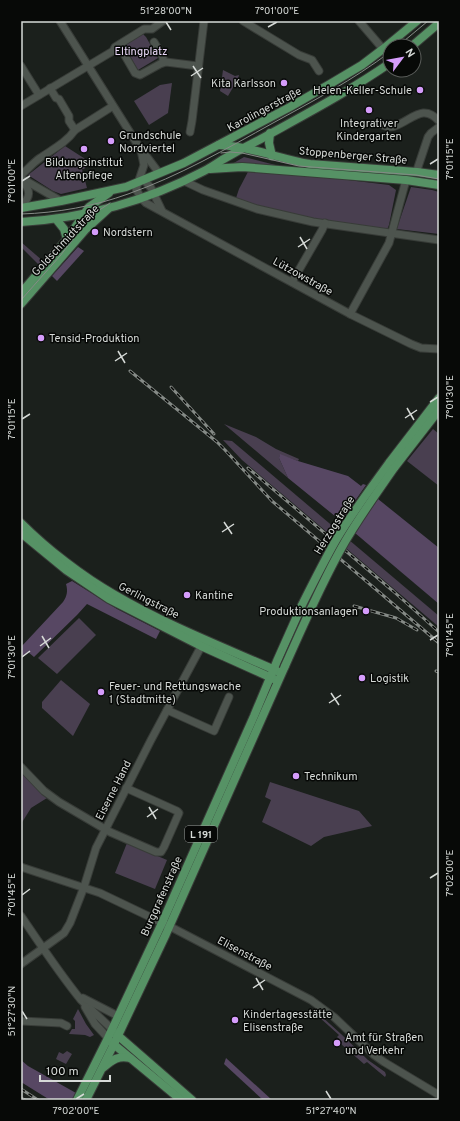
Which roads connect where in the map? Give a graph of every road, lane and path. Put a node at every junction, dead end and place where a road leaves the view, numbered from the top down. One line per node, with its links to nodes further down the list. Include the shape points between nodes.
1 (60, 21): 18 (street)
2 (140, 21): 9 (street)
3 (162, 21): 9 (street, via 152,29)
4 (204, 21): 19 (street)
5 (242, 21): 21 (street, via 312,60)
6 (359, 21): 13 (street)
7 (417, 21): 10 (main road, Karolingerstraße)
8 (439, 23): 11 (main road)
9 (144, 29): 18 (street)
10 (396, 38)
11 (421, 38)
12 (154, 42): 16 (street)
13 (382, 48)
14 (382, 50): 32 (main road, Karolingerstraße, via 316,93)
15 (124, 54): 16 (street, via 135,73 140,75)
16 (163, 62): 19 (street)
17 (21, 66): 23 (street)
18 (88, 66): 22 (street); 25 (street)
19 (198, 66): 30 (street)
20 (382, 68): 31 (main road, via 349,90)
21 (320, 71)
22 (50, 88): 23 (street); 29 (street, via 69,116)
23 (39, 95): 24 (street)
24 (21, 106)
25 (111, 107): 29 (street); 34 (street)
26 (439, 121): 27 (street, via 434,115 422,112 394,127)
27 (380, 124)
28 (439, 127): 37 (street, via 428,137)
29 (75, 130): 40 (street, via 60,145 39,159)
30 (190, 132)
31 (270, 133): 33 (main road); 35 (main road)
32 (218, 145): 33 (main road, Stoppenberger Straße); 38 (main road)
33 (243, 148): 35 (main road, Stoppenberger Straße); 36 (main road, Stoppenberger Straße)
34 (141, 150): 38 (street); 42 (street, via 144,165)
35 (272, 156): 37 (main road, Stoppenberger Straße, via 310,164)
36 (207, 170): 41 (main road, Stoppenberger Straße, via 242,167); 43 (main road, Stoppenberger Straße)
37 (417, 172): 39 (main road, Stoppenberger Straße)
38 (159, 173): 42 (main road)
39 (439, 176)
40 (21, 178): 48 (street); 49 (street, via 29,192)
41 (406, 180): 44 (main road, Stoppenberger Straße); 56 (street)
42 (141, 181): 45 (main road); 46 (street, via 151,188); 47 (street, via 137,191)
43 (184, 181): 46 (main road, Stoppenberger Straße); 55 (street, via 257,209)
44 (439, 185)
45 (111, 191): 48 (main road); 52 (main road, Goldschmidtstraße)
46 (154, 194): 47 (main road, Stoppenberger Straße); 51 (street)
47 (141, 198): 50 (main road, Stoppenberger Straße); 51 (street, Lützowstraße)
48 (61, 202): 49 (main road)
49 (21, 206)
50 (109, 209): 52 (main road, Stoppenberger Straße); 61 (main road, Goldschmidtstraße, via 86,229)
51 (162, 211): 59 (street, Lützowstraße)
52 (84, 214): 53 (main road, Stoppenberger Straße); 57 (main road, Goldschmidtstraße)
53 (56, 219): 54 (main road, Stoppenberger Straße); 57 (main road, via 65,231)
54 (21, 222)
55 (325, 223): 56 (street); 59 (street)
56 (392, 233): 58 (street); 62 (street)
57 (67, 239): 60 (main road, Goldschmidtstraße)
58 (439, 240)
59 (292, 282): 62 (street, Lützowstraße)
60 (21, 293)
61 (22, 302)
62 (350, 314): 63 (street, Lützowstraße, via 421,348)
63 (438, 349)
64 (439, 398): 66 (main road, Herzogstraße)
65 (439, 410): 66 (main road, Herzogstraße)
66 (392, 466): 70 (main road, Herzogstraße, bridge, via 343,546); 70 (main road, Herzogstraße, bridge, via 349,520 329,552 276,661)
67 (21, 523): 69 (main road, Gerlingstraße, via 75,569 113,594)
68 (21, 532): 69 (main road, Gerlingstraße, via 66,570 109,599)
69 (203, 643): 70 (main road, Gerlingstraße); 72 (street, Eiserne Hand)
70 (278, 673): 79 (main road, Burggrafenstraße / L 191)
71 (229, 697): 72 (street, via 214,730)
72 (167, 710): 74 (street, Eiserne Hand)
73 (21, 767): 75 (street, via 54,799)
74 (126, 788): 75 (street, Eiserne Hand); 75 (street, via 178,811 164,847 161,852 156,852)
75 (105, 829): 77 (street, Eiserne Hand)
76 (21, 866): 77 (street, Elisenstraße)
77 (84, 887): 79 (street, Elisenstraße); 80 (street, Eiserne Hand, via 64,932)
78 (21, 916): 80 (street)
79 (166, 924): 83 (main road, Burggrafenstraße / L 191); 87 (main road, Burggrafenstraße / L 191); 91 (street, Elisenstraße, via 311,1000 334,1017 374,1055)
80 (43, 948): 81 (street, Eiserne Hand); 82 (street)
81 (21, 964)
82 (78, 998): 83 (street); 86 (street); 88 (street, via 95,1024)
83 (118, 1016): 86 (main road, Burggrafenstraße / L 191)
84 (21, 1021): 85 (street, via 61,1023)
85 (67, 1026)
86 (112, 1029): 87 (main road); 88 (main road, Burggrafenstraße)
87 (118, 1036): 88 (main road, Burggrafenstraße); 95 (main road)
88 (111, 1041): 89 (main road); 90 (main road, Burggrafenstraße); 92 (main road, Burggrafenstraße)
89 (130, 1058): 90 (main road, via 118,1058); 94 (main road)
90 (103, 1067): 93 (main road, Burggrafenstraße)
91 (439, 1095)
92 (77, 1100)
93 (86, 1100)
94 (181, 1100)
95 (192, 1100)

